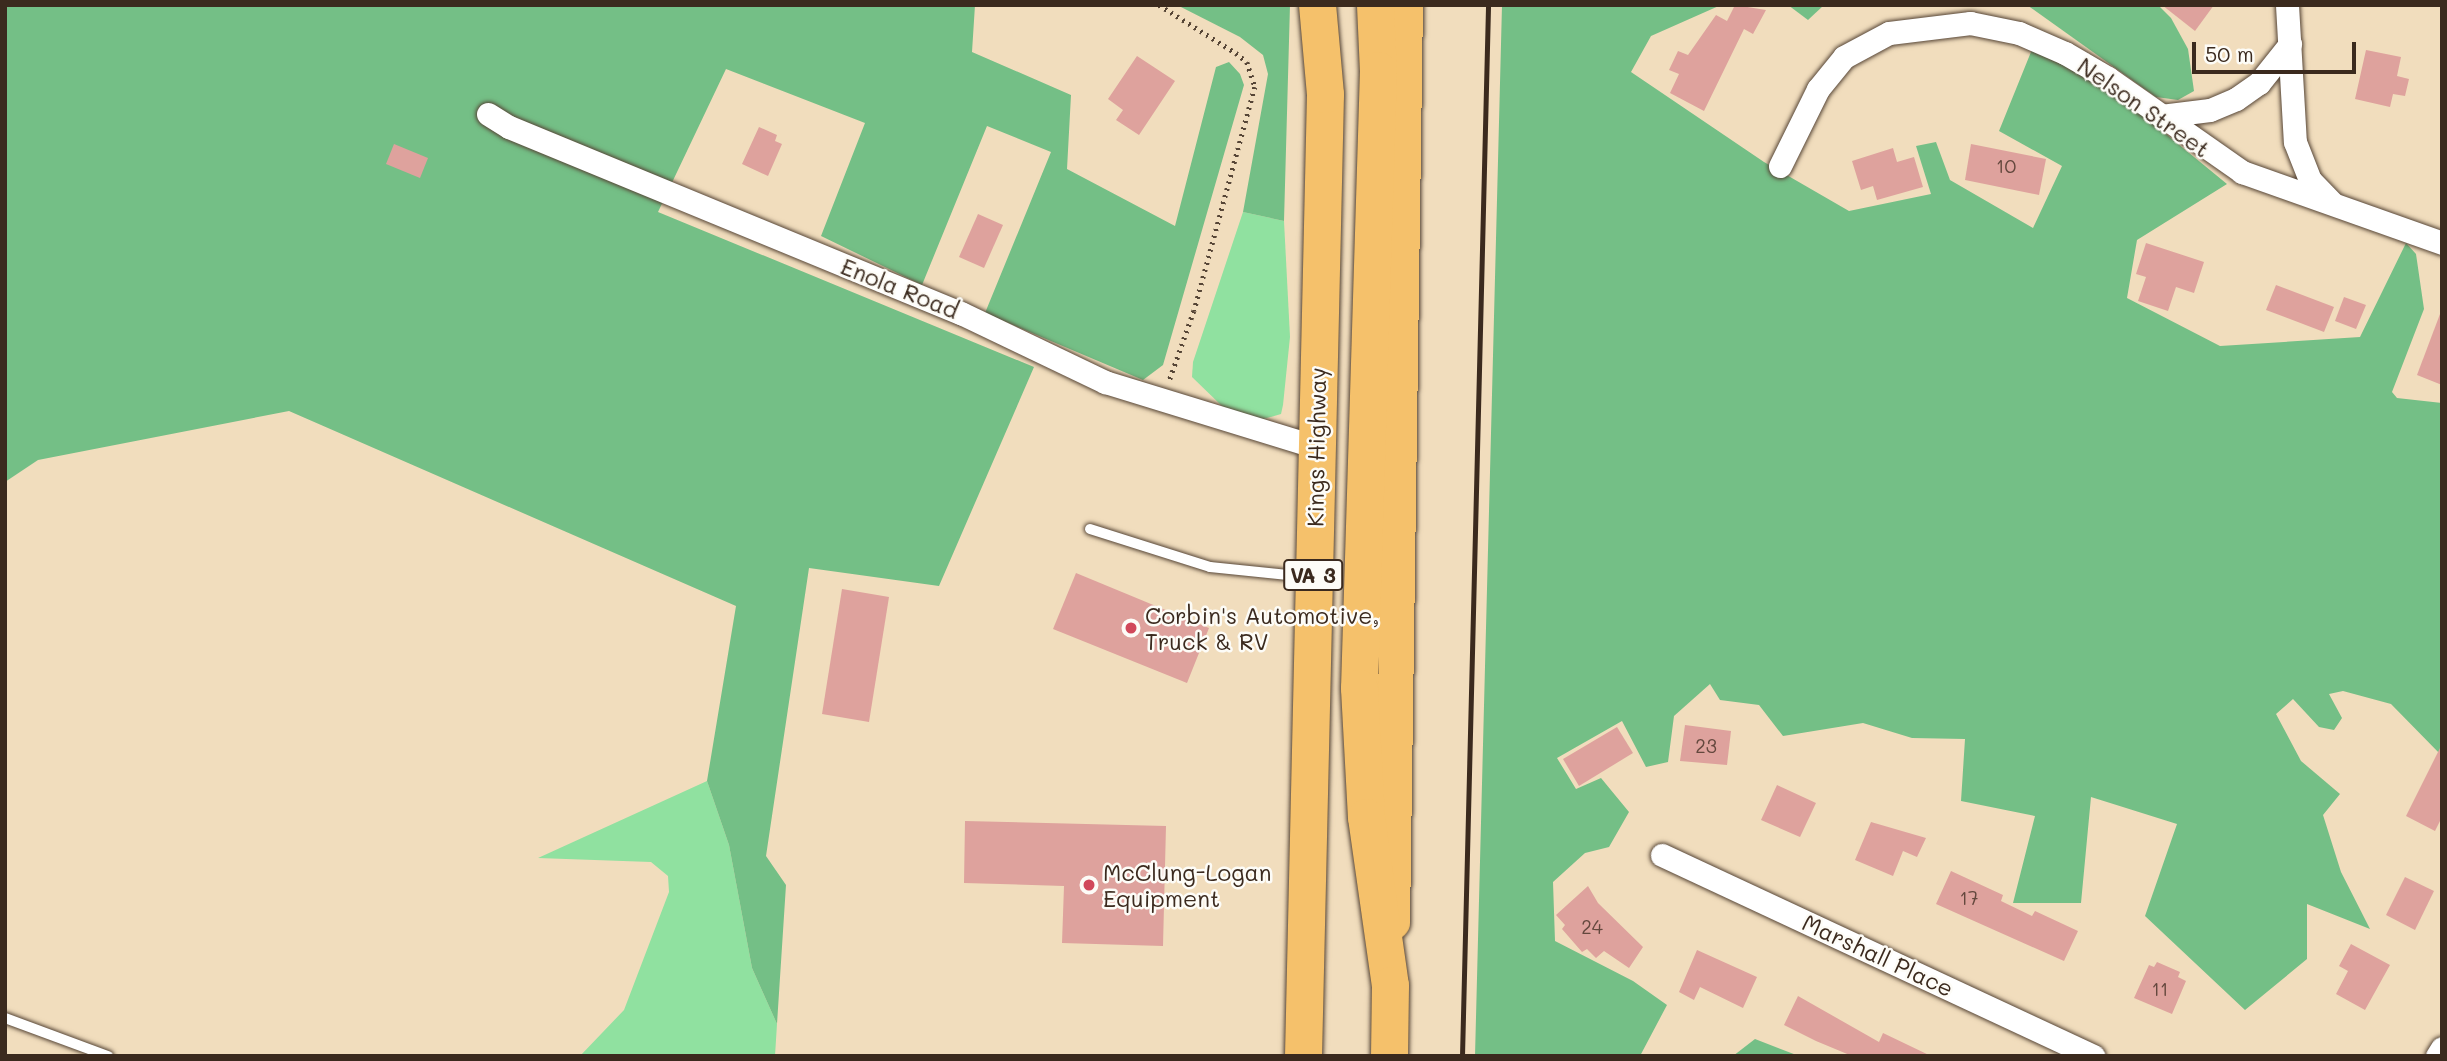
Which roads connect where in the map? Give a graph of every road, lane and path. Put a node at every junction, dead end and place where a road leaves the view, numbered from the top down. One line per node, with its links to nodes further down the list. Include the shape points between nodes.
1 (1159, 5): 14 (path, via 1247,62 1255,87 1198,298)
2 (1317, 5): 8 (highway, VA 3)
3 (1326, 5): 8 (main road, Kings Highway)
4 (1375, 5): 19 (highway, VA 3, via 1378,70 1359,688 1366,817)
5 (1405, 5): 19 (main road)
6 (2287, 5): 7 (street)
7 (2290, 44): 10 (street, via 2266,75 2236,99 2210,110); 12 (street, via 2298,153 2310,180)
8 (1325, 94): 15 (highway, Kings Highway / VA 3)
9 (488, 114): 14 (street, Enola Road, via 509,127 961,313 1105,382)
10 (2161, 116): 11 (street, Nelson Street, via 2108,78 2020,33 1970,23 1936,24 1889,33 1844,57 1818,89); 12 (street, Nelson Street, via 2242,172)
11 (1780, 166)
12 (2334, 205): 13 (street, Nelson Street)
13 (2442, 243)
14 (1162, 403): 15 (street, Enola Road)
15 (1316, 447): 17 (highway, Kings Highway / VA 3)
16 (1090, 528): 17 (lane, via 1210,567)
17 (1313, 577): 23 (highway, Kings Highway / VA 3)
18 (1662, 855): 25 (street, Marshall Place)
19 (1390, 985): 24 (highway, VA 3)
20 (5, 1018): 22 (lane)
21 (2442, 1048): 26 (street)
22 (108, 1056)
23 (1303, 1056)
24 (1389, 1056)
25 (2093, 1056)
26 (2437, 1056)

